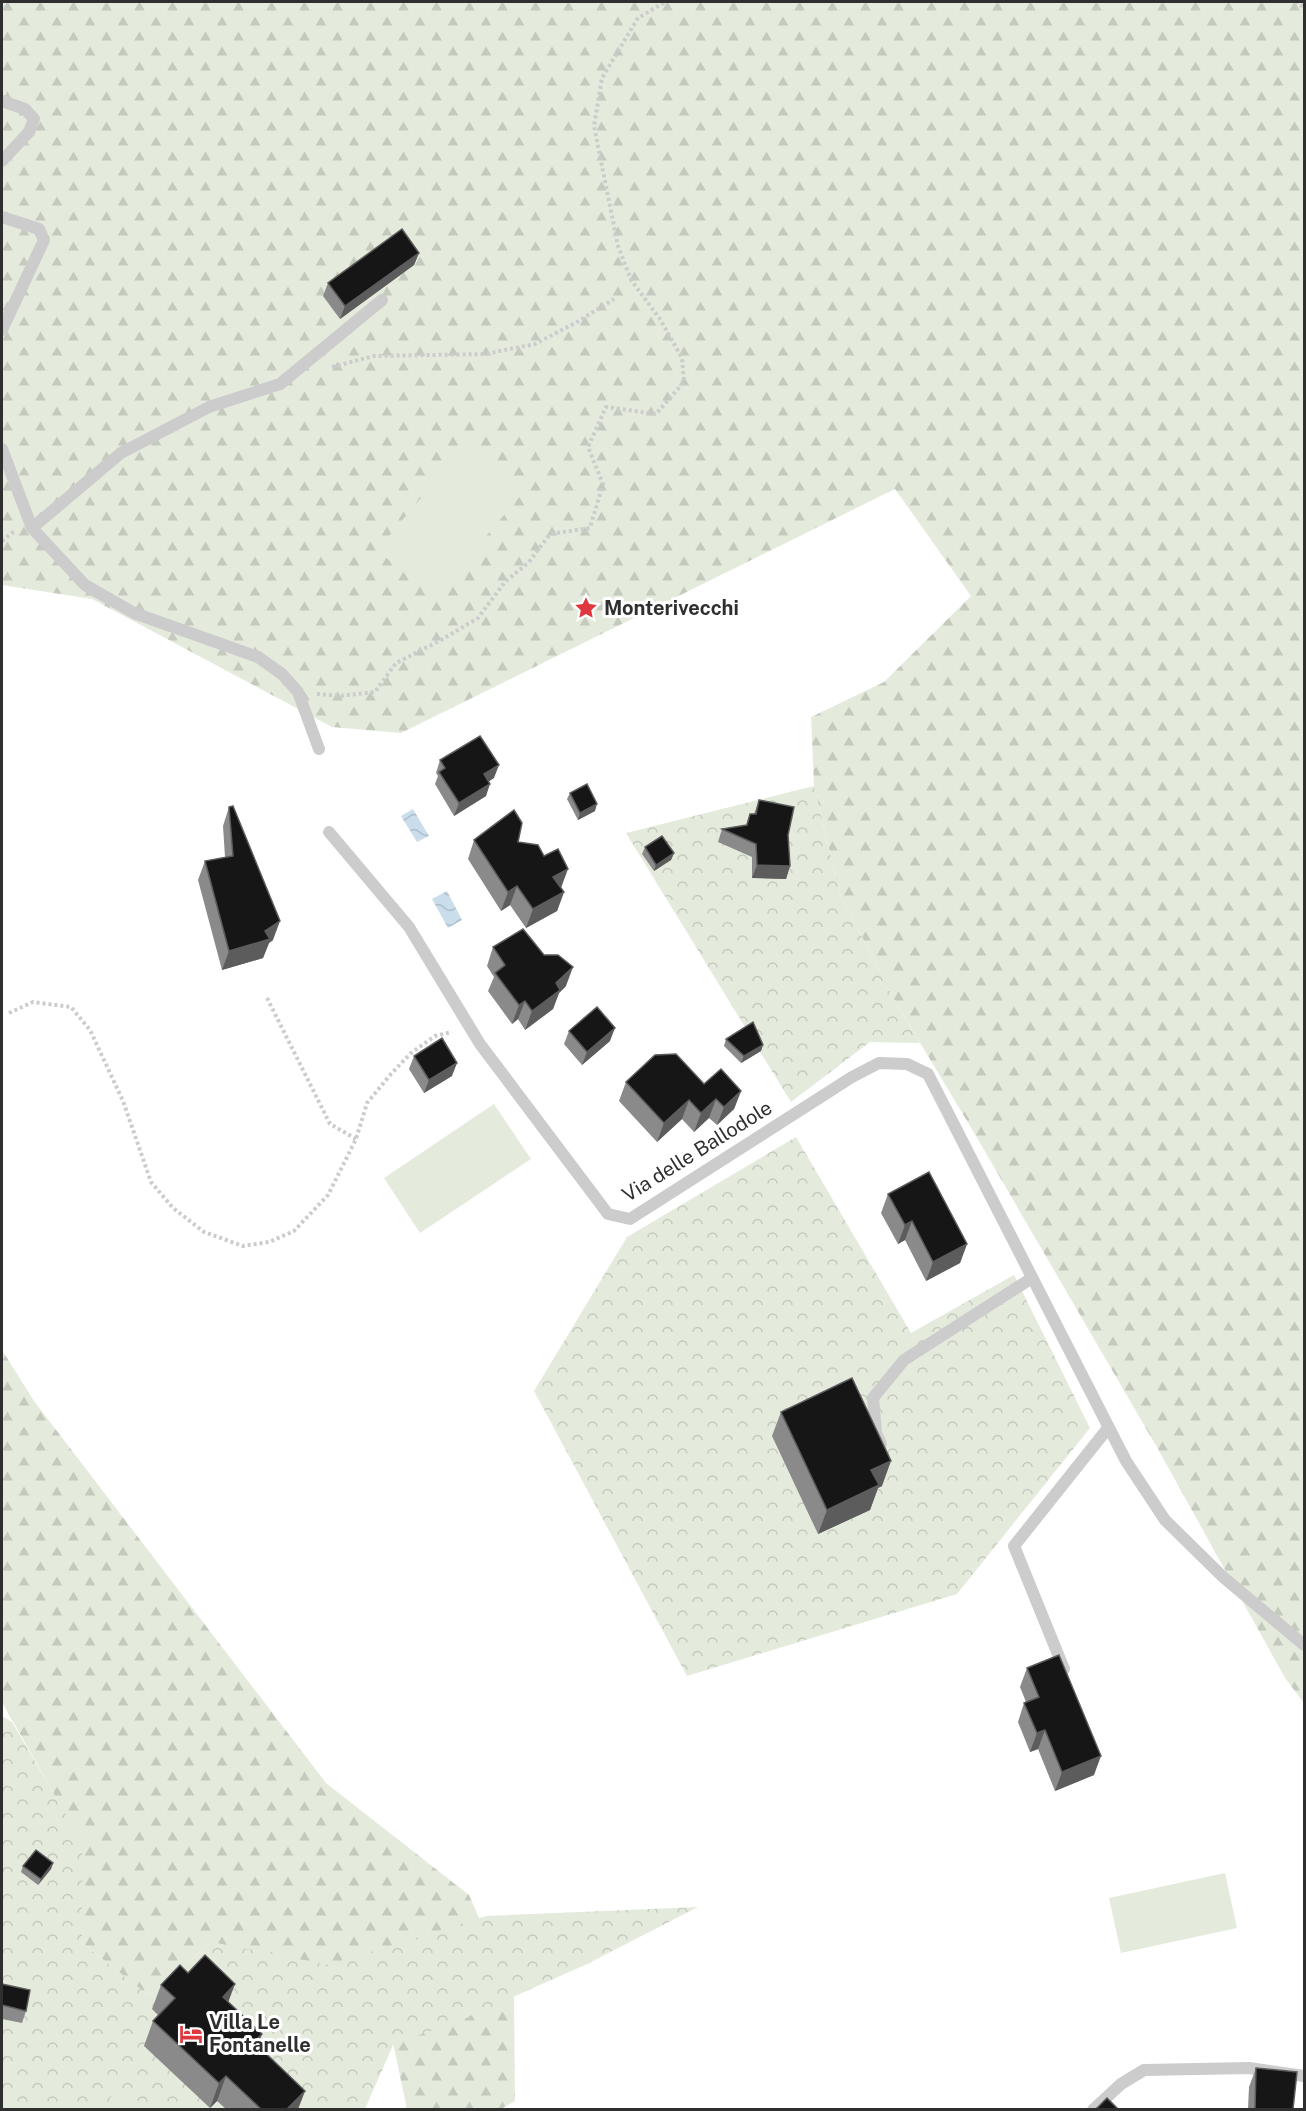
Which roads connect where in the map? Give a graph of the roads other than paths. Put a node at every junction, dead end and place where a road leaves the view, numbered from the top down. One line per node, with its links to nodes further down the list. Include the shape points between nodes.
1 (2, 101): 2 (lane, via 26,109 34,119 29,132)
2 (2, 161)
3 (2, 217): 5 (lane, via 39,229 44,240)
4 (382, 300): 7 (lane, via 280,384 209,407 121,453)
5 (2, 330)
6 (2, 449): 7 (lane)
7 (32, 528): 8 (lane, via 85,585 134,613 258,657 282,674 298,693)
8 (319, 749)
9 (329, 832): 10 (lane, Via delle Ballodole, via 409,927 480,1044 608,1214 630,1219 852,1077 879,1063 907,1064 928,1074)
10 (1032, 1278): 11 (lane, Via delle Ballodole); 12 (lane, via 904,1360 873,1398 876,1432)
11 (1108, 1428): 13 (lane, Via delle Ballodole, via 1165,1520 1223,1577); 14 (lane, via 1014,1546)
12 (884, 1452)
13 (1305, 1645)
14 (1067, 1675)
15 (1305, 2076): 16 (lane, via 1250,2068 1144,2070 1121,2084)
16 (1094, 2109)

